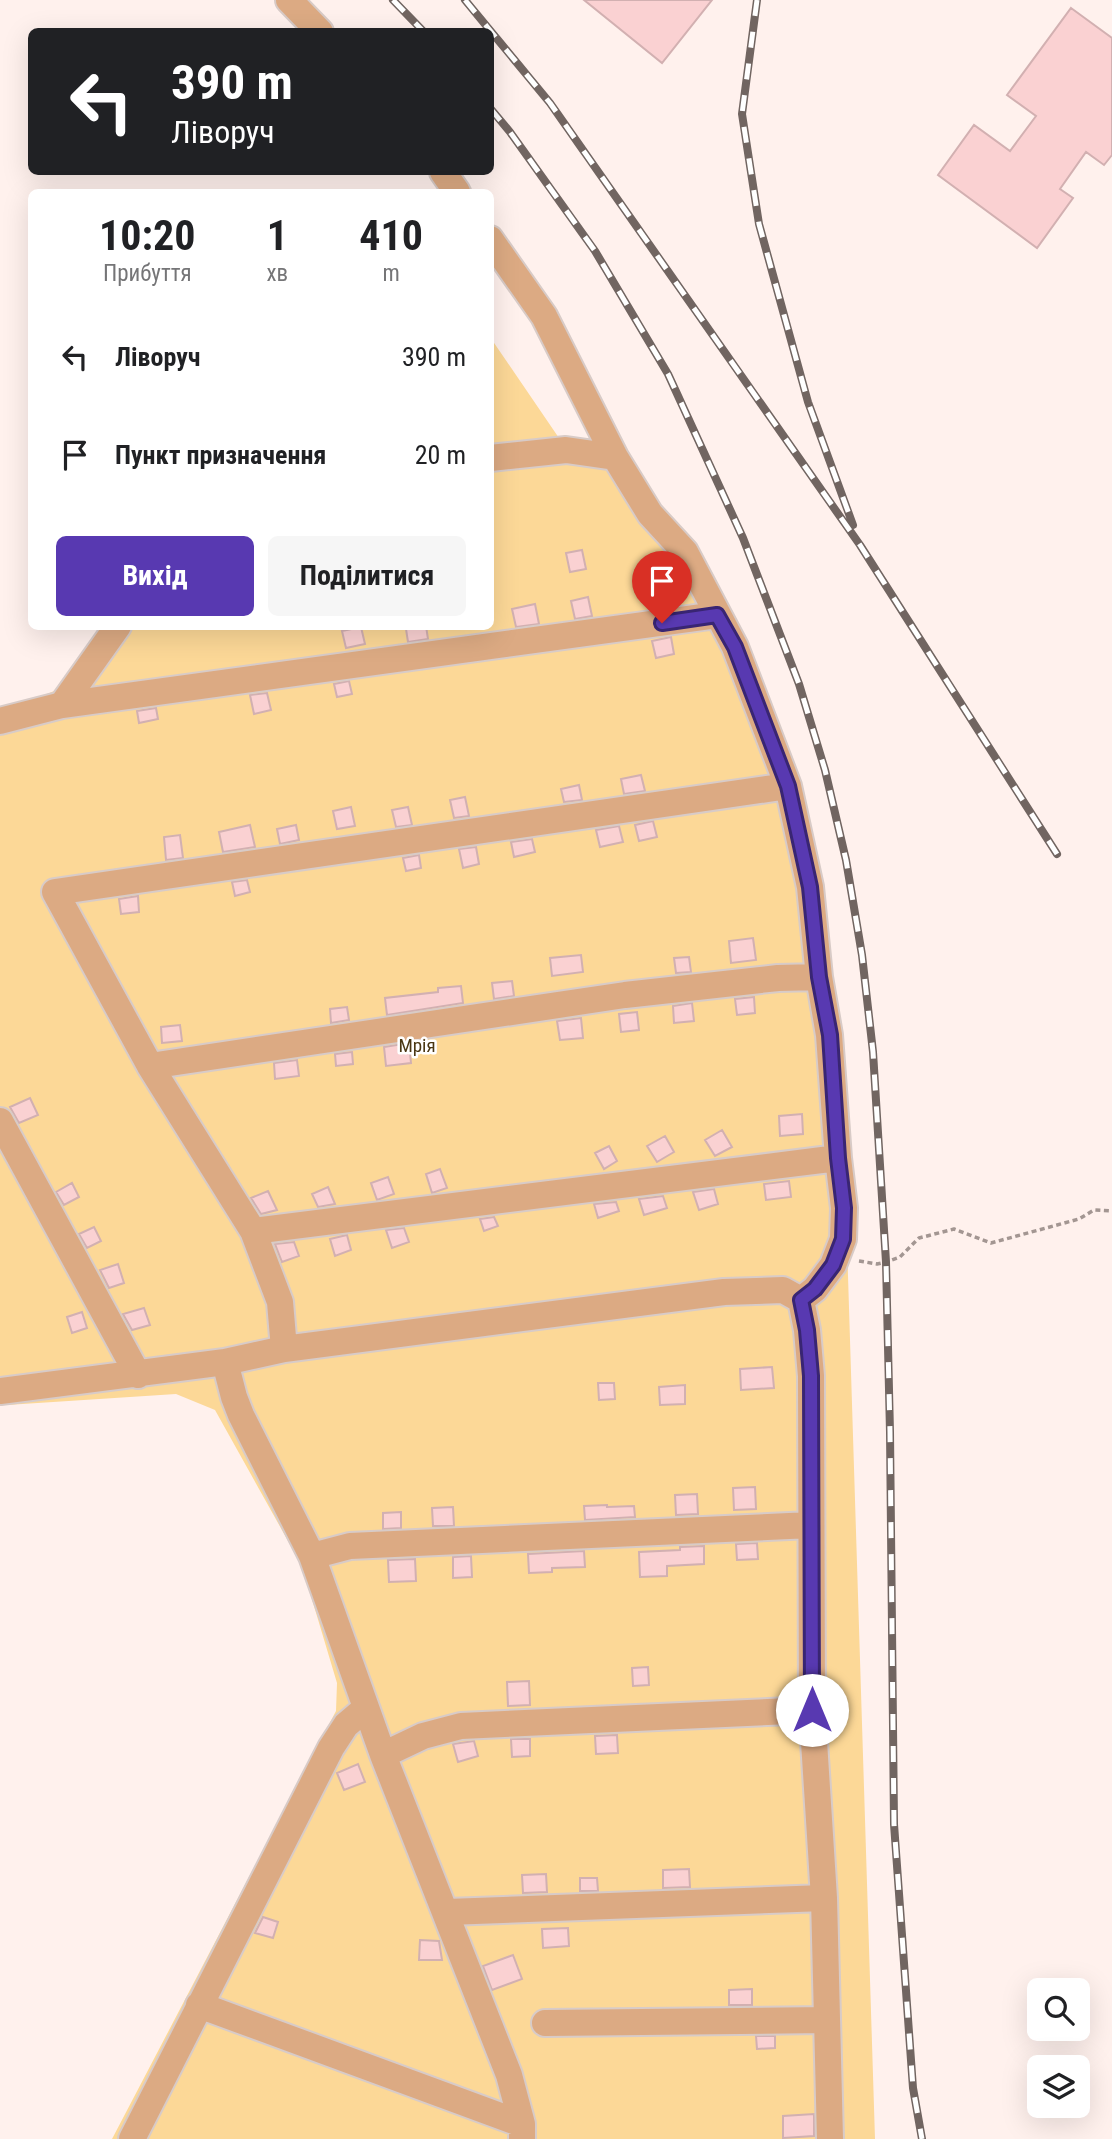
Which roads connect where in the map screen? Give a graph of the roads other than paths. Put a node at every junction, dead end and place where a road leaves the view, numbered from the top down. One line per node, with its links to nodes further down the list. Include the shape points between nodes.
1 (289, 0): 2 (street)
2 (316, 28)
3 (494, 245): 4 (street, via 544,316)
4 (615, 457): 5 (street, via 566,450); 6 (street, via 650,514 685,552)
5 (494, 458)
6 (717, 615): 8 (street); 10 (street, via 735,647)
7 (115, 630): 8 (street)
8 (62, 705): 9 (street)
9 (0, 721)
10 (788, 786): 11 (street, via 810,887); 12 (street, via 55,892)
11 (819, 977): 12 (street, via 625,995); 14 (street, via 830,1035)
12 (150, 1066): 15 (street)
13 (0, 1121): 19 (street)
14 (838, 1158): 15 (street); 16 (street, via 843,1239 833,1265)
15 (254, 1231): 17 (street, via 280,1302)
16 (801, 1300): 17 (street, via 783,1290 724,1292); 21 (street, via 811,1376)
17 (284, 1349): 18 (street)
18 (225, 1362): 19 (street); 22 (street, via 233,1398)
19 (138, 1374): 20 (street)
20 (0, 1391)
21 (811, 1525): 22 (street, via 350,1546); 24 (street)
22 (312, 1556): 23 (street)
23 (366, 1708): 25 (street); 28 (street, via 346,1725 331,1748)
24 (812, 1710): 25 (street, via 461,1726 423,1736); 26 (street)
25 (383, 1755): 27 (street)
26 (824, 1898): 27 (street); 29 (street)
27 (447, 1912): 31 (street, via 509,2075)
28 (200, 2005): 31 (street); 32 (street)
29 (826, 2020): 30 (street); 33 (street)
30 (545, 2023)
31 (522, 2132)
32 (132, 2139)
33 (830, 2139)

